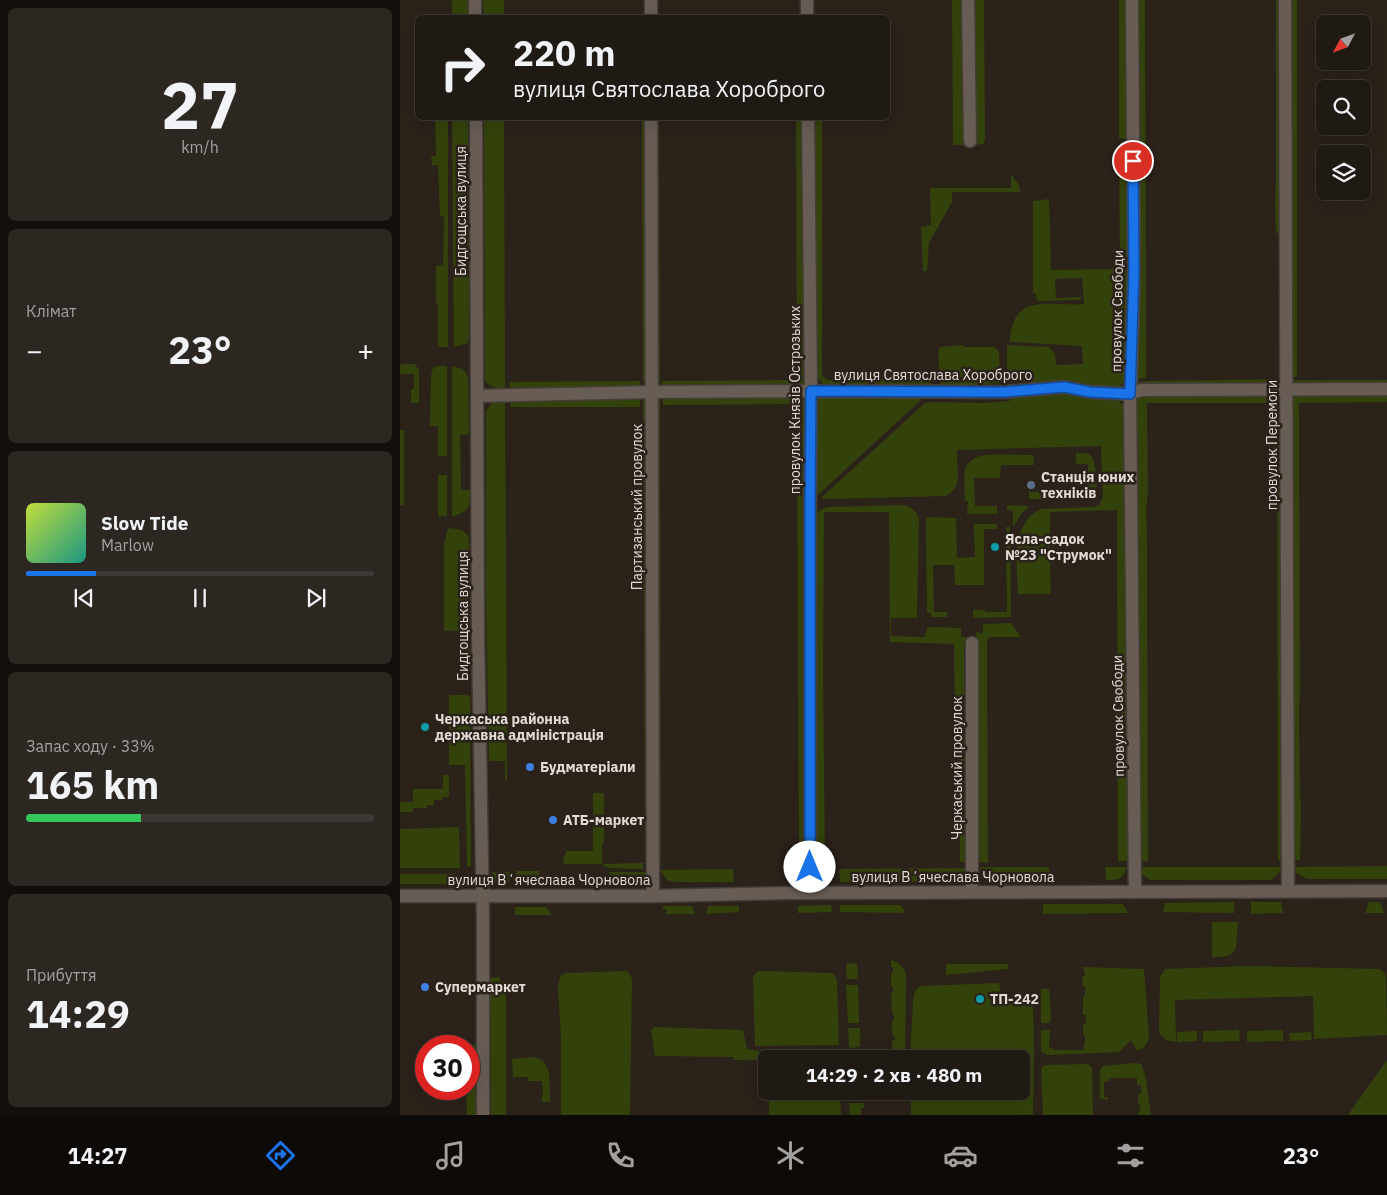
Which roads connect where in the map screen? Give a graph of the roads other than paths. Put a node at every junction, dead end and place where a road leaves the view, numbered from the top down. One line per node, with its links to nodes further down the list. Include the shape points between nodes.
1 (475, 0): 7 (street)
2 (651, 0): 8 (street)
3 (807, 0): 9 (street)
4 (968, 0): 13 (street)
5 (1132, 0): 18 (street, провулок Свободи, via 1134,272)
6 (1285, 0): 15 (street, провулок Перемоги)
7 (475, 15)
8 (651, 15)
9 (807, 15)
10 (476, 120): 19 (street, Бидгощська вулиця)
11 (651, 120): 17 (street, Партизанський провулок)
12 (808, 120): 16 (street, провулок Князів Острозьких)
13 (970, 141)
14 (1387, 389): 15 (street, вулиця Святослава Хороброго)
15 (1287, 390): 18 (street, вулиця Святослава Хороброго, via 1141,390); 22 (street, провулок Перемоги)
16 (811, 391): 17 (street, вулиця Святослава Хороброго); 18 (street, вулиця Святослава Хороброго, via 1004,392 1064,387); 25 (street, провулок Князів Острозьких)
17 (651, 392): 19 (street, вулиця Святослава Хороброго); 28 (street, Партизанський провулок)
18 (1130, 394): 24 (street, провулок Свободи)
19 (477, 396): 26 (street, Бидгощська вулиця)
20 (972, 643): 23 (street, Черкаський провулок)
21 (1387, 890): 22 (street, вулиця Вʼячеслава Чорновола)
22 (1288, 891): 24 (street, вулиця Вʼячеслава Чорновола)
23 (972, 892): 24 (street, вулиця Вʼячеслава Чорновола); 25 (street, вулиця Вʼячеслава Чорновола)
24 (1135, 892)
25 (810, 893): 28 (street, вулиця Вʼячеслава Чорновола)
26 (482, 895): 27 (street, вулиця Вʼячеслава Чорновола); 28 (street, вулиця Вʼячеслава Чорновола); 29 (street, Бидгощська вулиця)
27 (400, 896)
28 (653, 896)
29 (484, 1115)

